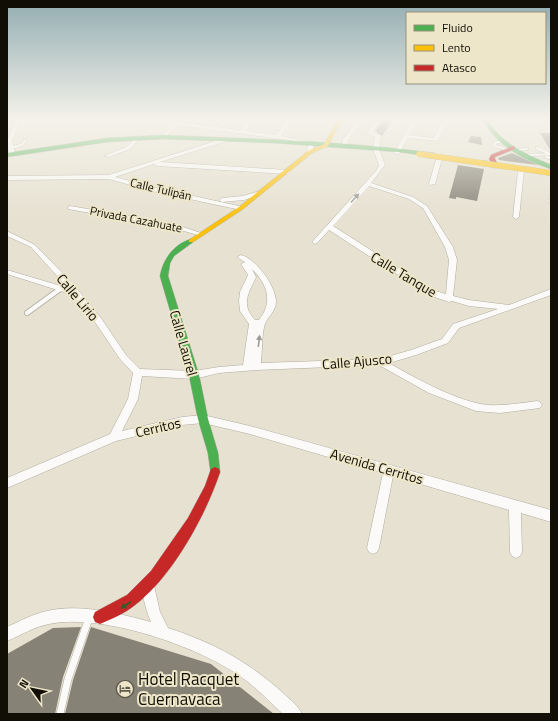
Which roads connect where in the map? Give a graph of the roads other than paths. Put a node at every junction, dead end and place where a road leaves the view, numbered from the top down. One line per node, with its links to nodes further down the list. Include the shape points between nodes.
1 (116, 153): 13 (street)
2 (183, 153): 16 (street)
3 (308, 153): 20 (main road, Calle Laurel)
4 (377, 153): 23 (street, via 382,165)
5 (402, 153): 15 (main road)
6 (403, 153): 17 (main road)
7 (405, 153): 19 (main road, bridge)
8 (503, 153): 17 (main road, via 492,159)
9 (528, 153): 19 (main road)
10 (532, 153): 11 (lane)
11 (542, 154): 12 (lane); 14 (lane)
12 (550, 154)
13 (107, 156)
14 (551, 158)
15 (439, 159): 17 (main road); 24 (street)
16 (152, 163): 20 (street); 21 (street)
17 (495, 165): 18 (main road); 19 (main road)
18 (521, 171): 19 (main road); 29 (street)
19 (551, 171)
20 (286, 172): 25 (main road, Calle Laurel)
21 (109, 177): 22 (street); 26 (street, Calle Tulipán, via 152,189)
22 (7, 178)
23 (368, 184): 30 (street, one-way to 23); 40 (street, via 411,198 425,208 449,246 454,260)
24 (432, 184)
25 (260, 194): 26 (street, Calle Tulipán); 28 (main road, Calle Laurel)
26 (213, 201): 28 (street, Calle Tulipán)
27 (70, 208): 32 (street, Privada Cazahuate, via 164,223)
28 (241, 208): 32 (main road, Calle Laurel)
29 (516, 217)
30 (329, 227): 33 (street); 40 (street, Calle Tanque, via 419,286)
31 (7, 233): 39 (street, Calle Lirio, via 34,246)
32 (201, 234): 47 (main road, Calle Laurel, via 173,253 165,263 164,270)
33 (316, 242)
34 (7, 272): 37 (street)
35 (264, 278): 36 (street); 36 (street, via 241,257 251,272); 43 (street, via 270,290 272,303 268,314)
36 (252, 279): 43 (street, via 245,289 243,305 246,315)
37 (60, 289): 39 (street); 42 (lane)
38 (551, 292): 41 (street, Calle Ajusco)
39 (75, 293): 46 (street, Calle Lirio, via 98,320 123,357)
40 (449, 299): 41 (street, Calle Tanque)
41 (509, 307): 44 (street, Calle Ajusco, via 456,326 445,341)
42 (27, 312)
43 (257, 323): 45 (street)
44 (380, 362): 45 (street, Calle Ajusco); 48 (street, via 409,378 475,407 503,409)
45 (251, 368): 47 (street, Calle Ajusco)
46 (138, 372): 47 (street, Calle Ajusco); 50 (street, via 132,399)
47 (194, 375): 49 (main road, Calle Laurel)
48 (537, 405)
49 (203, 420): 50 (street, Cerritos, via 182,421); 51 (street, Avenida Cerritos, via 250,430); 57 (main road, Calle Laurel, via 213,453 215,473 188,529)
50 (114, 437): 52 (street, Cerritos)
51 (389, 469): 53 (street, Avenida Cerritos); 55 (street)
52 (7, 483)
53 (515, 506): 54 (street, Avenida Cerritos); 56 (street)
54 (551, 516)
55 (373, 548)
56 (516, 552)
57 (148, 586): 58 (main road, Calle Laurel, one-way to 58, via 131,601); 59 (street, via 154,614)
58 (95, 617): 59 (street); 60 (street, via 55,616); 61 (lane, via 68,679)
59 (163, 632): 62 (street, via 204,647 239,667)
60 (7, 634)
61 (60, 714)
62 (294, 714)

